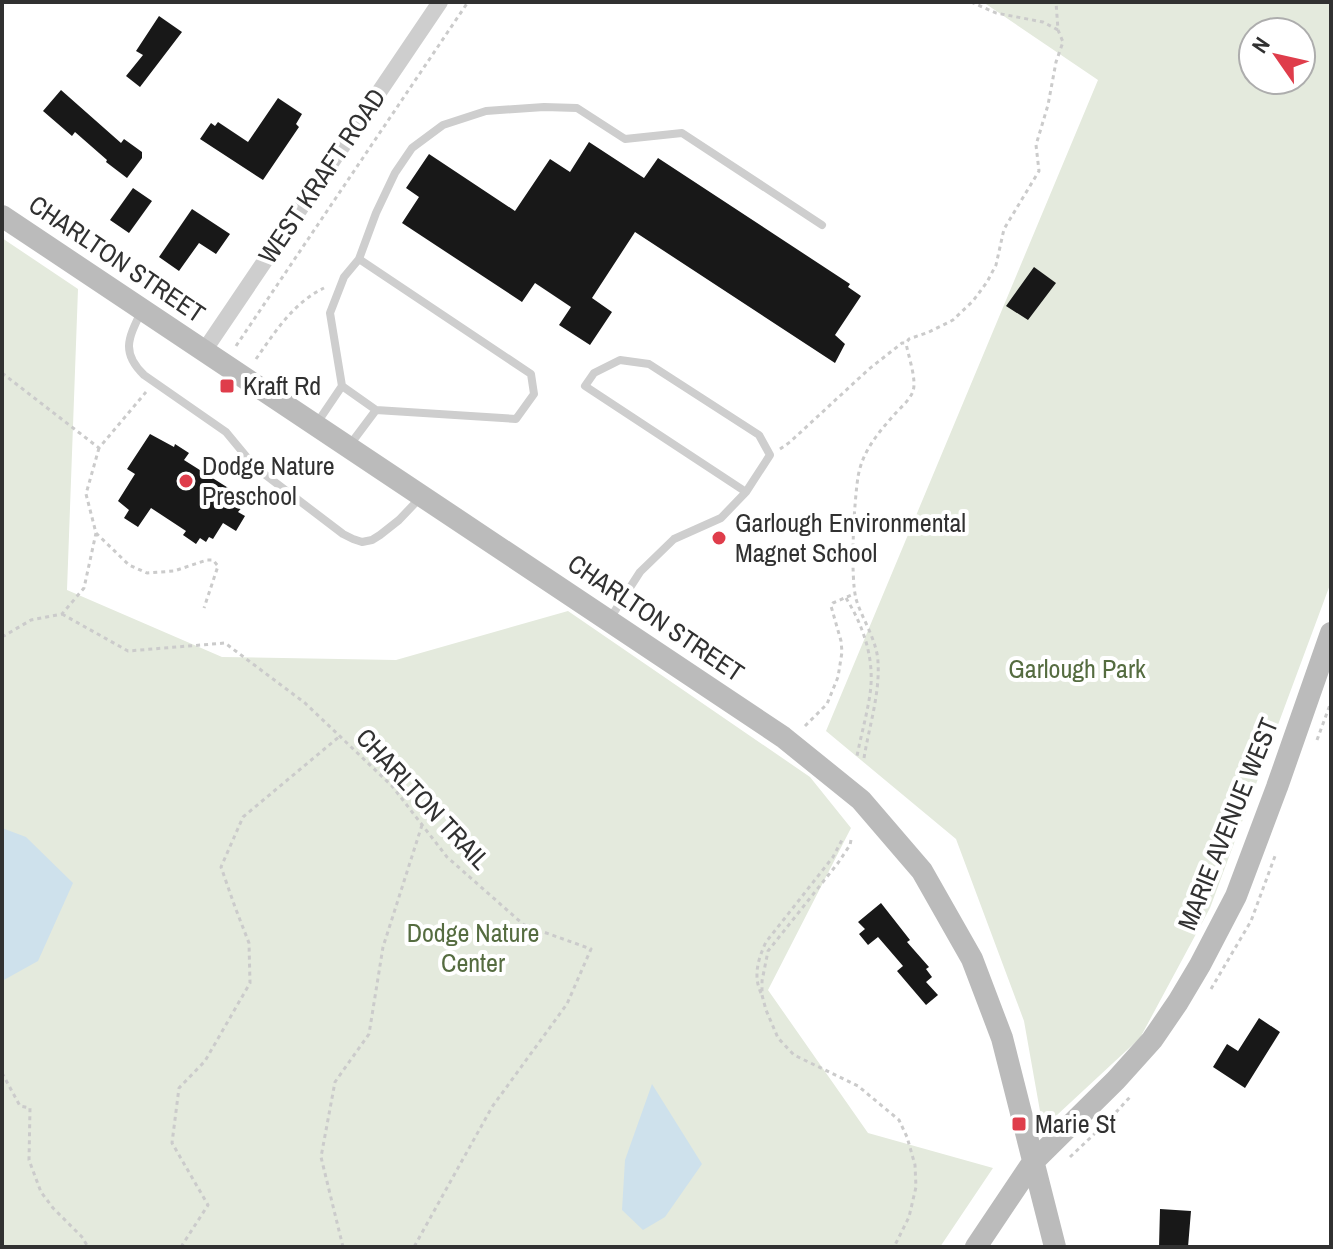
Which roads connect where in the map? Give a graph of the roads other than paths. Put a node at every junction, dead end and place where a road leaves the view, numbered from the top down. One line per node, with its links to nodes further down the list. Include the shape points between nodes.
1 (440, 2): 6 (street, WEST KRAFT ROAD)
2 (2, 216): 5 (street, CHARLTON STREET)
3 (822, 225): 4 (lane, via 682,133 625,139 577,108 486,111 443,125 412,148 395,173)
4 (359, 259): 7 (lane, via 344,277 330,313); 8 (lane, via 531,374 534,394 516,419)
5 (142, 309): 6 (street, CHARLTON STREET); 12 (lane, via 128,348 136,367 226,432 255,467 343,534 372,540)
6 (204, 351): 9 (street, CHARLTON STREET)
7 (342, 386): 8 (lane); 9 (lane)
8 (376, 410): 10 (lane)
9 (316, 425): 10 (street, CHARLTON STREET)
10 (348, 447): 12 (street, CHARLTON STREET)
11 (746, 492): 11 (lane, via 770,455 759,435 649,364 620,360 594,373 585,386); 13 (lane, via 721,518 674,539 640,572)
12 (421, 495): 13 (street, CHARLTON STREET)
13 (609, 620): 15 (street, CHARLTON STREET, via 783,737 861,800 922,871 972,959 1002,1038)
14 (1331, 633): 15 (street, MARIE AVENUE WEST, via 1236,896 1200,965 1152,1040)
15 (1033, 1162): 16 (street, MARIE AVENUE WEST); 17 (street, CHARLTON STREET)
16 (976, 1247)
17 (1055, 1247)

